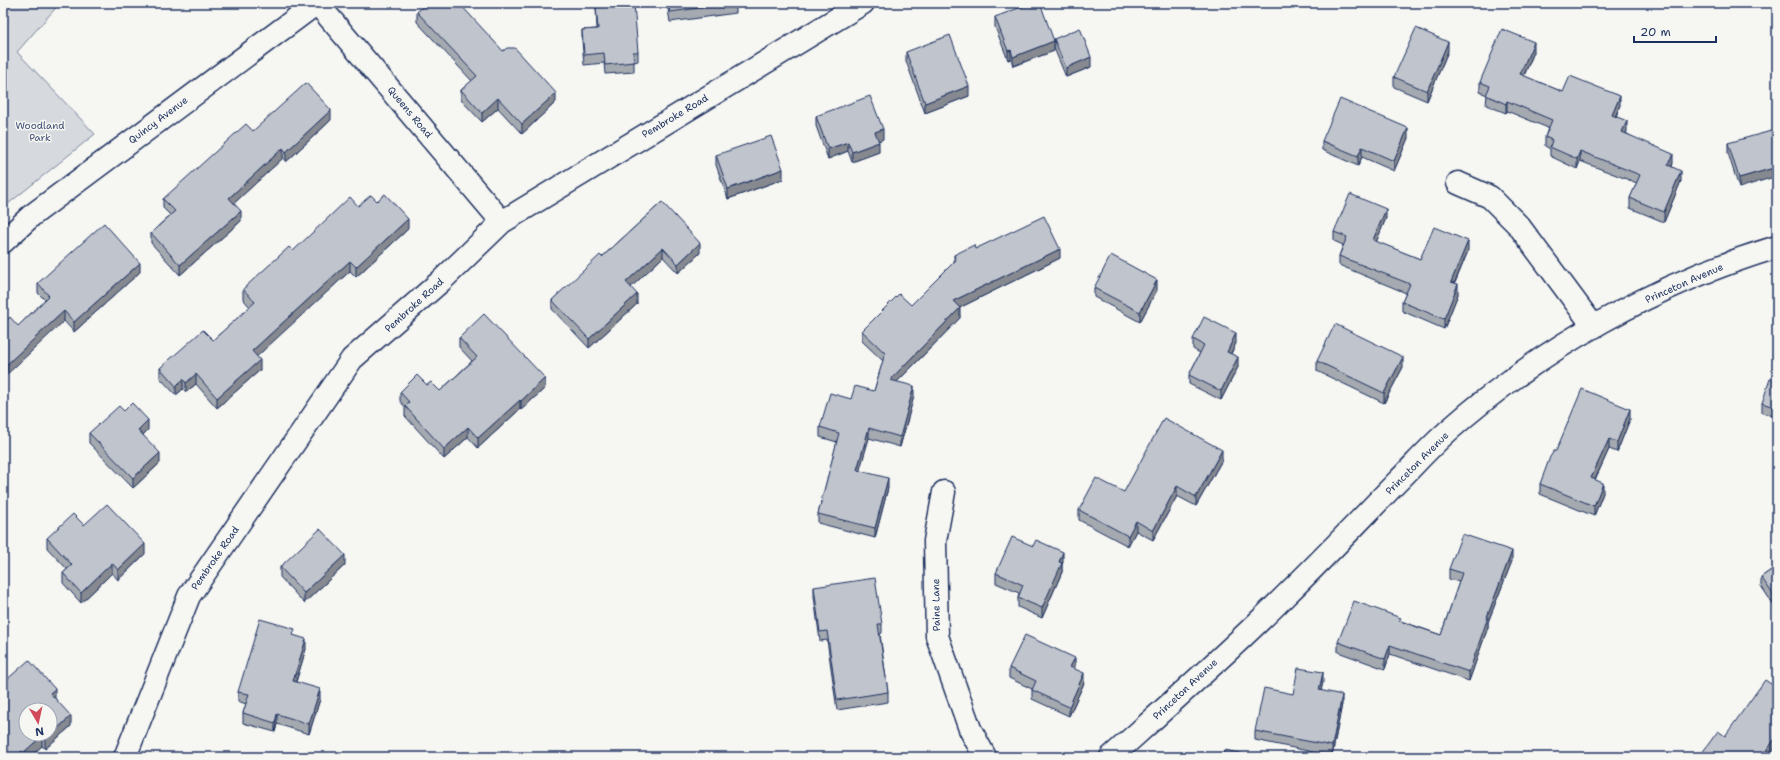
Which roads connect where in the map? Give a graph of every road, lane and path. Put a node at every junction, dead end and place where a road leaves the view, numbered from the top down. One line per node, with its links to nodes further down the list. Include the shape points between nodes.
1 (317, 3): 4 (street, Queens Road); 5 (street, Quincy Avenue, via 31,216)
2 (863, 3): 4 (street, Pembroke Road)
3 (1458, 183): 7 (street, via 1490,197 1519,226)
4 (502, 222): 9 (street, Pembroke Road, via 441,281 352,359 189,596)
5 (3, 242)
6 (1777, 247): 7 (street, Princeton Avenue, via 1742,258 1660,293)
7 (1594, 327): 11 (street, Princeton Avenue, via 1527,368 1447,432 1285,596)
8 (944, 492): 10 (street, Paine Lane, via 934,541 936,636 970,729)
9 (125, 757)
10 (985, 757)
11 (1111, 757)

